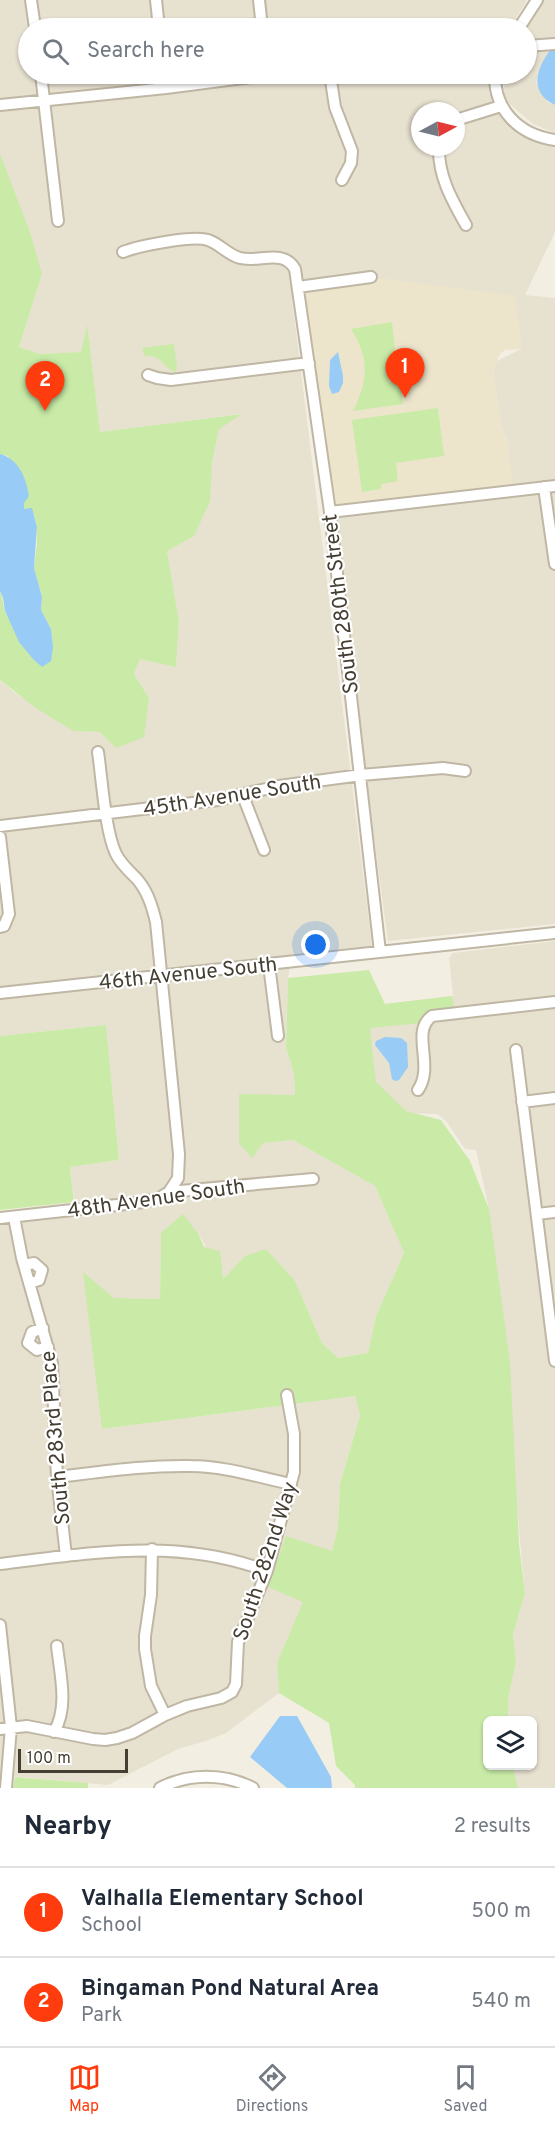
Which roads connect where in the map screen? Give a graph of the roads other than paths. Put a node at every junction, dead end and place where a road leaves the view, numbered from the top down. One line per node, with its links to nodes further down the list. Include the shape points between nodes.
1 (31, 0): 5 (street)
2 (156, 0): 6 (street)
3 (259, 0): 7 (street)
4 (537, 0): 8 (street)
5 (34, 18)
6 (158, 18)
7 (261, 18)
8 (525, 18)
9 (555, 44): 10 (street)
10 (537, 45)
11 (42, 84): 17 (street)
12 (165, 84): 16 (street)
13 (196, 84): 16 (street)
14 (332, 84): 23 (street, via 335,107 352,151)
15 (496, 84): 19 (street)
16 (166, 88): 17 (street)
17 (44, 100): 18 (street); 24 (street)
18 (0, 105)
19 (501, 106): 20 (street); 21 (street, via 520,127)
20 (465, 117)
21 (555, 140)
22 (440, 156): 25 (street, via 443,177)
23 (342, 180)
24 (58, 221)
25 (466, 225)
26 (123, 252): 28 (street, South 280th Street, via 137,246 206,239 239,258 286,259 295,269)
27 (371, 278): 28 (street)
28 (298, 287): 29 (street, South 280th Street)
29 (309, 363): 30 (street, via 171,380); 32 (street, South 280th Street)
30 (148, 375)
31 (550, 486): 32 (street); 33 (street)
32 (330, 512): 36 (street, South 280th Street)
33 (555, 564)
34 (98, 752): 38 (street)
35 (465, 771): 36 (street, 45th Avenue South, via 443,768)
36 (361, 775): 37 (street, 45th Avenue South, via 279,786); 44 (street, South 280th Street)
37 (243, 796): 38 (street, 45th Avenue South); 41 (street)
38 (108, 814): 39 (street, 45th Avenue South); 46 (street, via 115,852 150,900)
39 (0, 826)
40 (0, 837): 42 (street, via 9,914)
41 (264, 850)
42 (0, 927)
43 (555, 933): 44 (street, 46th Avenue South)
44 (380, 952): 45 (street, 46th Avenue South)
45 (269, 965): 46 (street, 46th Avenue South); 49 (street)
46 (163, 976): 47 (street, 46th Avenue South); 55 (street, via 179,1154 179,1176)
47 (0, 993)
48 (555, 1002): 51 (street, via 437,1015 426,1021 422,1029 425,1073)
49 (278, 1036)
50 (516, 1050): 53 (street)
51 (418, 1090)
52 (555, 1098): 53 (street)
53 (522, 1102): 57 (street)
54 (313, 1179): 55 (street, 48th Avenue South)
55 (169, 1192): 58 (street, 48th Avenue South, via 144,1202)
56 (555, 1212): 57 (street)
57 (537, 1214): 62 (street)
58 (14, 1216): 59 (street, 48th Avenue South); 60 (street, South 283rd Place)
59 (0, 1218)
60 (24, 1265): 61 (street, South 283rd Place); 61 (street, via 34,1263 42,1270 39,1280)
61 (29, 1283): 63 (street, South 283rd Place)
62 (553, 1323): 65 (street)
63 (43, 1328): 64 (street, South 283rd Place); 64 (street, via 32,1332 28,1342 37,1350)
64 (48, 1347): 67 (street, South 283rd Place, via 54,1388)
65 (555, 1361)
66 (287, 1395): 68 (street, South 282nd Way, via 294,1434)
67 (57, 1477): 68 (street, via 192,1466); 70 (street, South 283rd Place)
68 (291, 1484): 72 (street, South 282nd Way)
69 (152, 1550): 70 (street); 72 (street, via 207,1554); 76 (street, via 145,1649 151,1686)
70 (66, 1556): 71 (street)
71 (0, 1564)
72 (267, 1571): 76 (street, South 282nd Way, via 238,1642 236,1684 232,1692)
73 (0, 1625): 74 (street)
74 (2, 1645): 77 (street)
75 (57, 1646): 78 (street, via 62,1702)
76 (165, 1715): 78 (street, via 141,1729 105,1740)
77 (5, 1728): 78 (street, via 32,1727); 79 (street)
78 (54, 1732)
79 (6, 1788)
80 (160, 1788): 81 (street, via 181,1780 207,1777 238,1781)
81 (253, 1788)

